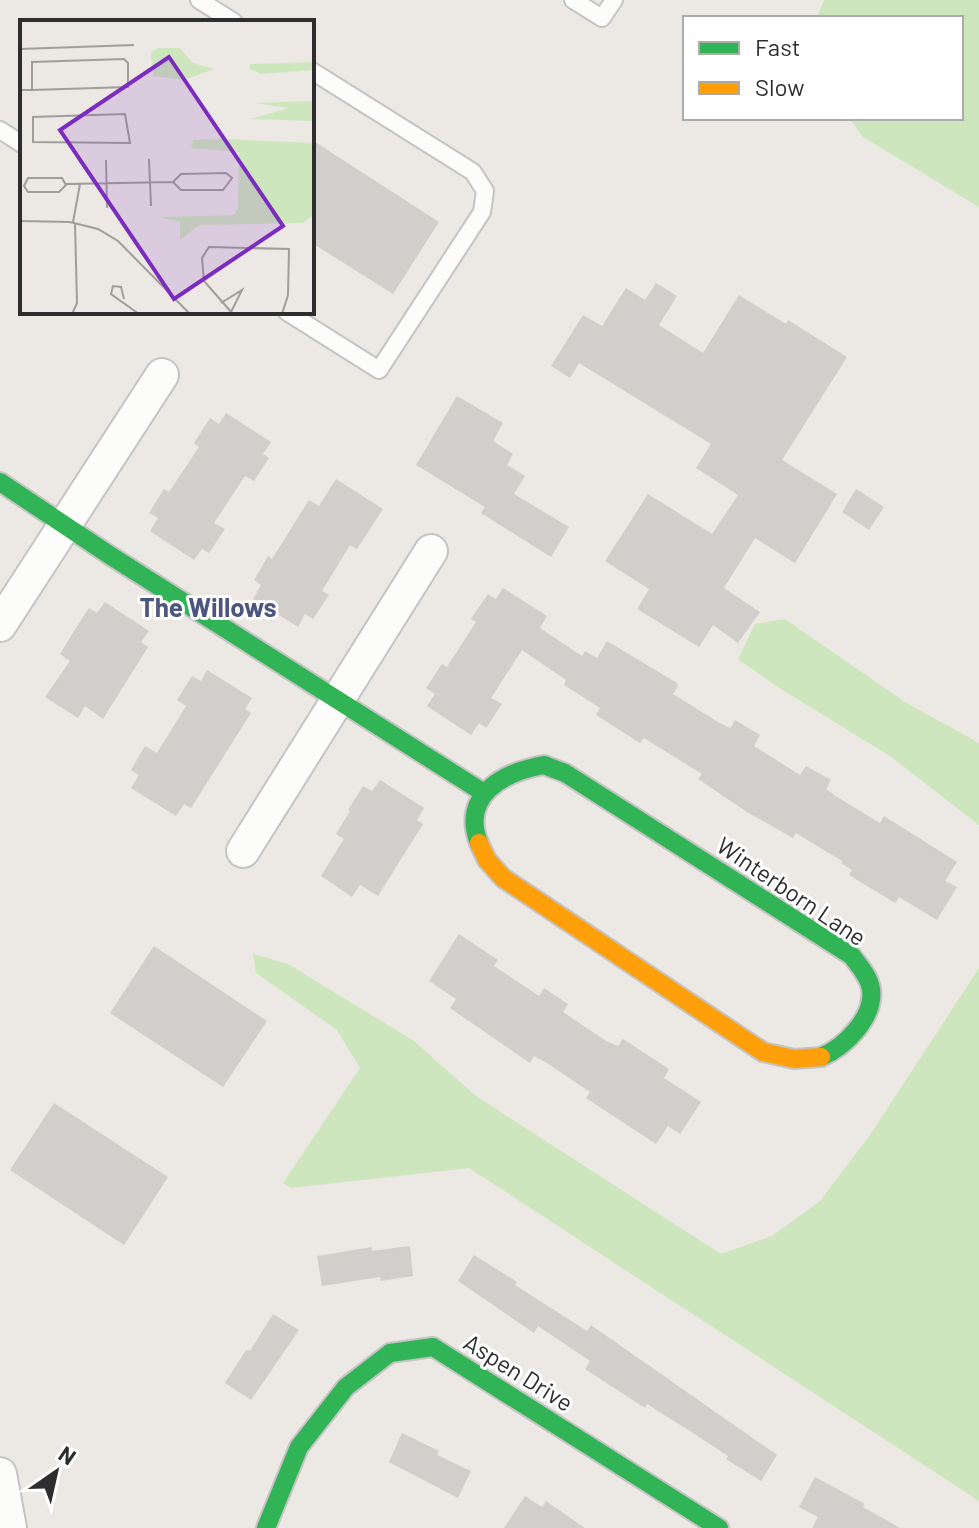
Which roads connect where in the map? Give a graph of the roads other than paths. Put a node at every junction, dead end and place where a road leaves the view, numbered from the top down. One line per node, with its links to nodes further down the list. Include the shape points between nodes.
1 (199, 0): 4 (lane)
2 (573, 0): 3 (lane, via 602,18)
3 (614, 0)
4 (231, 20)
5 (314, 72): 8 (lane, via 473,172 485,191 482,212 379,370)
6 (0, 130): 7 (lane)
7 (20, 143)
8 (290, 314)
9 (162, 375): 11 (street)
10 (0, 482): 11 (street)
11 (65, 525): 13 (street); 14 (street)
12 (431, 551): 14 (street)
13 (0, 625)
14 (338, 700): 15 (street); 16 (street)
15 (484, 793): 15 (street, Winterborn Lane, via 503,775 526,767 544,765 565,773 852,956 871,993 865,1013 845,1044 825,1056 796,1060 763,1052 503,878 483,854 475,829 475,810)
16 (243, 851)
17 (0, 1474): 18 (street)
18 (10, 1528)
19 (266, 1528): 20 (street, Aspen Drive, via 299,1447 346,1387 390,1353 433,1347)
20 (719, 1528)

